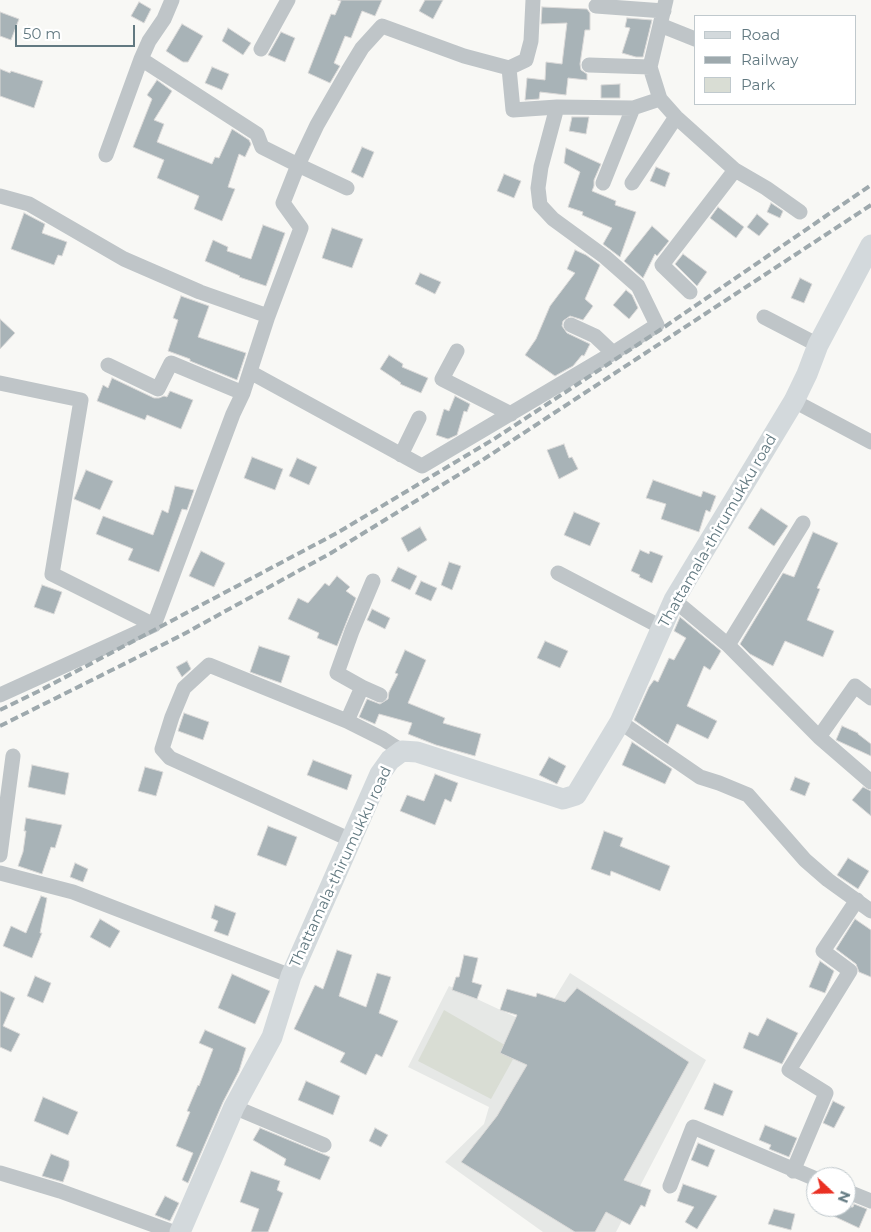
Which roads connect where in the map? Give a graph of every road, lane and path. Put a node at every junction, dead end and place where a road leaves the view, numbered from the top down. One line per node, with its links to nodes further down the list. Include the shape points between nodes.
1 (172, 0): 9 (street)
2 (288, 0): 8 (street)
3 (533, 0): 12 (street, via 531,41 526,60)
4 (665, 5): 5 (street); 6 (street)
5 (596, 6)
6 (660, 26): 7 (street); 11 (street)
7 (694, 38)
8 (261, 49)
9 (141, 59): 17 (street); 18 (street, via 257,134 262,147)
10 (590, 65): 11 (street)
11 (650, 67): 13 (street)
12 (509, 68): 14 (street, via 513,110); 18 (street, via 464,56 382,26 362,48 348,71 317,124)
13 (660, 99): 15 (street); 16 (street)
14 (557, 108): 15 (street); 32 (street, via 541,167 540,205 553,219 638,286 657,325)
15 (633, 108): 20 (street)
16 (676, 117): 19 (street); 21 (street)
17 (106, 155)
18 (298, 166): 22 (street); 27 (street, via 283,203 301,228)
19 (735, 170): 24 (street); 26 (street, via 662,265)
20 (603, 183)
21 (632, 183)
22 (347, 188)
23 (0, 196): 27 (street, via 29,204 124,260)
24 (800, 212)
25 (871, 245): 30 (street, Thattamala-thirumukku road)
26 (690, 292)
27 (268, 316): 34 (street)
28 (764, 317): 30 (street)
29 (571, 325): 32 (street, via 595,336)
30 (818, 345): 37 (street, Thattamala-thirumukku road)
31 (457, 352): 38 (street, via 442,379)
32 (614, 354): 38 (street)
33 (108, 365): 36 (street, via 158,389 171,363)
34 (250, 372): 36 (street); 41 (street)
35 (0, 383): 46 (street, via 80,400 52,574)
36 (243, 393): 46 (street)
37 (794, 401): 40 (street); 45 (street, Thattamala-thirumukku road)
38 (511, 414): 41 (street, via 422,466)
39 (419, 418): 41 (street)
40 (871, 442)
41 (401, 455)
42 (804, 523): 48 (street)
43 (558, 573): 47 (street)
44 (373, 581): 49 (street, via 337,674)
45 (674, 600): 47 (street, Thattamala-thirumukku road); 48 (street)
46 (154, 625): 50 (street)
47 (661, 626): 54 (street, Thattamala-thirumukku road)
48 (728, 645): 55 (street)
49 (362, 687): 51 (street); 53 (street)
50 (0, 695)
51 (380, 695)
52 (871, 698): 55 (street, via 855,686)
53 (347, 721): 56 (street); 59 (street, via 209,665 184,688 162,749 170,758)
54 (620, 722): 56 (street, Thattamala-thirumukku road, via 576,795 563,799 431,756); 62 (street, via 694,774 748,795 805,860)
55 (819, 737): 58 (street)
56 (402, 751): 59 (street, Thattamala-thirumukku road, via 380,774)
57 (13, 756): 60 (street)
58 (871, 782)
59 (351, 840): 64 (street, Thattamala-thirumukku road)
60 (0, 856)
61 (0, 872): 64 (street, via 73,892)
62 (857, 900): 63 (street); 67 (street, via 823,951 850,971 789,1070 826,1093)
63 (871, 910)
64 (291, 976): 65 (street, Thattamala-thirumukku road, via 272,1037)
65 (234, 1107): 66 (street); 74 (street, Thattamala-thirumukku road)
66 (324, 1146)
67 (794, 1171): 69 (street); 70 (street, via 693,1127)
68 (0, 1173): 73 (street)
69 (806, 1176)
70 (670, 1186)
71 (856, 1195): 72 (street)
72 (871, 1201)
73 (173, 1232)
74 (180, 1232)

